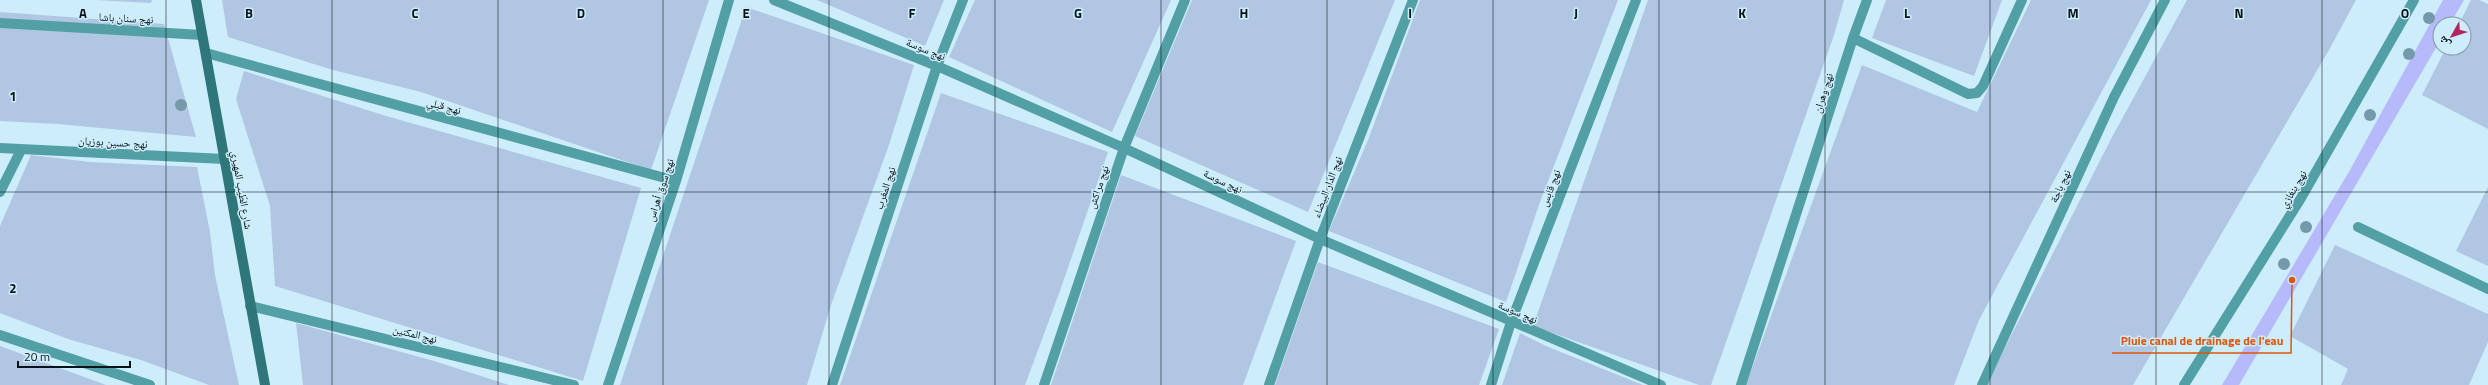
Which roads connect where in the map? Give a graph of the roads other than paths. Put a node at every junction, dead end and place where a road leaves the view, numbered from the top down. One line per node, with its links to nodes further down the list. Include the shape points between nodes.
1 (196, 0): 13 (street, شارع الطّيب المهيري)
2 (729, 0): 21 (street, نهج سوق أهراس)
3 (774, 0): 16 (street, نهج سوسة)
4 (963, 0): 16 (street, نهج المغرب)
5 (1185, 0): 18 (street, نهج مراكش)
6 (1413, 0): 24 (street, نهج الدار البيضاء)
7 (1636, 0): 27 (street, نهج قابس)
8 (1867, 0): 14 (street, نهج وهران)
9 (2022, 0): 14 (street, via 1983,86 1977,93 1968,94)
10 (2165, 0): 39 (street, نهج باجة, via 2114,96)
11 (2414, 0): 40 (street, نهج بنغازي, via 2301,198)
12 (0, 23): 13 (street, نهج سنان باشا)
13 (202, 35): 15 (street, شارع الطّيب المهيري)
14 (1853, 38): 38 (street, نهج وهران)
15 (206, 53): 20 (street, شارع الطّيب المهيري); 21 (street, نهج قبلي)
16 (938, 66): 18 (street, نهج سوسة); 33 (street, نهج المغرب)
17 (0, 148): 19 (street, نهج حسين بوزيان)
18 (1124, 148): 24 (street, نهج سوسة); 34 (street, نهج مراكش)
19 (21, 150): 20 (street, نهج حسين بوزيان); 22 (street)
20 (224, 159): 26 (street, شارع الطّيب المهيري)
21 (676, 181): 32 (street, نهج سوق أهراس)
22 (0, 192)
23 (2358, 227): 25 (street)
24 (1320, 239): 27 (street, نهج سوسة); 35 (street, نهج الدار البيضاء)
25 (2488, 289)
26 (250, 306): 30 (street, شارع الطّيب المهيري); 31 (street, نهج المكنين)
27 (1511, 322): 36 (street, نهج قابس); 37 (street, نهج سوسة)
28 (0, 334): 29 (street)
29 (150, 385)
30 (265, 385)
31 (574, 385)
32 (608, 385)
33 (832, 385)
34 (1044, 385)
35 (1269, 385)
36 (1491, 385)
37 (1661, 385)
38 (1741, 385)
39 (1982, 385)
40 (2184, 385)

